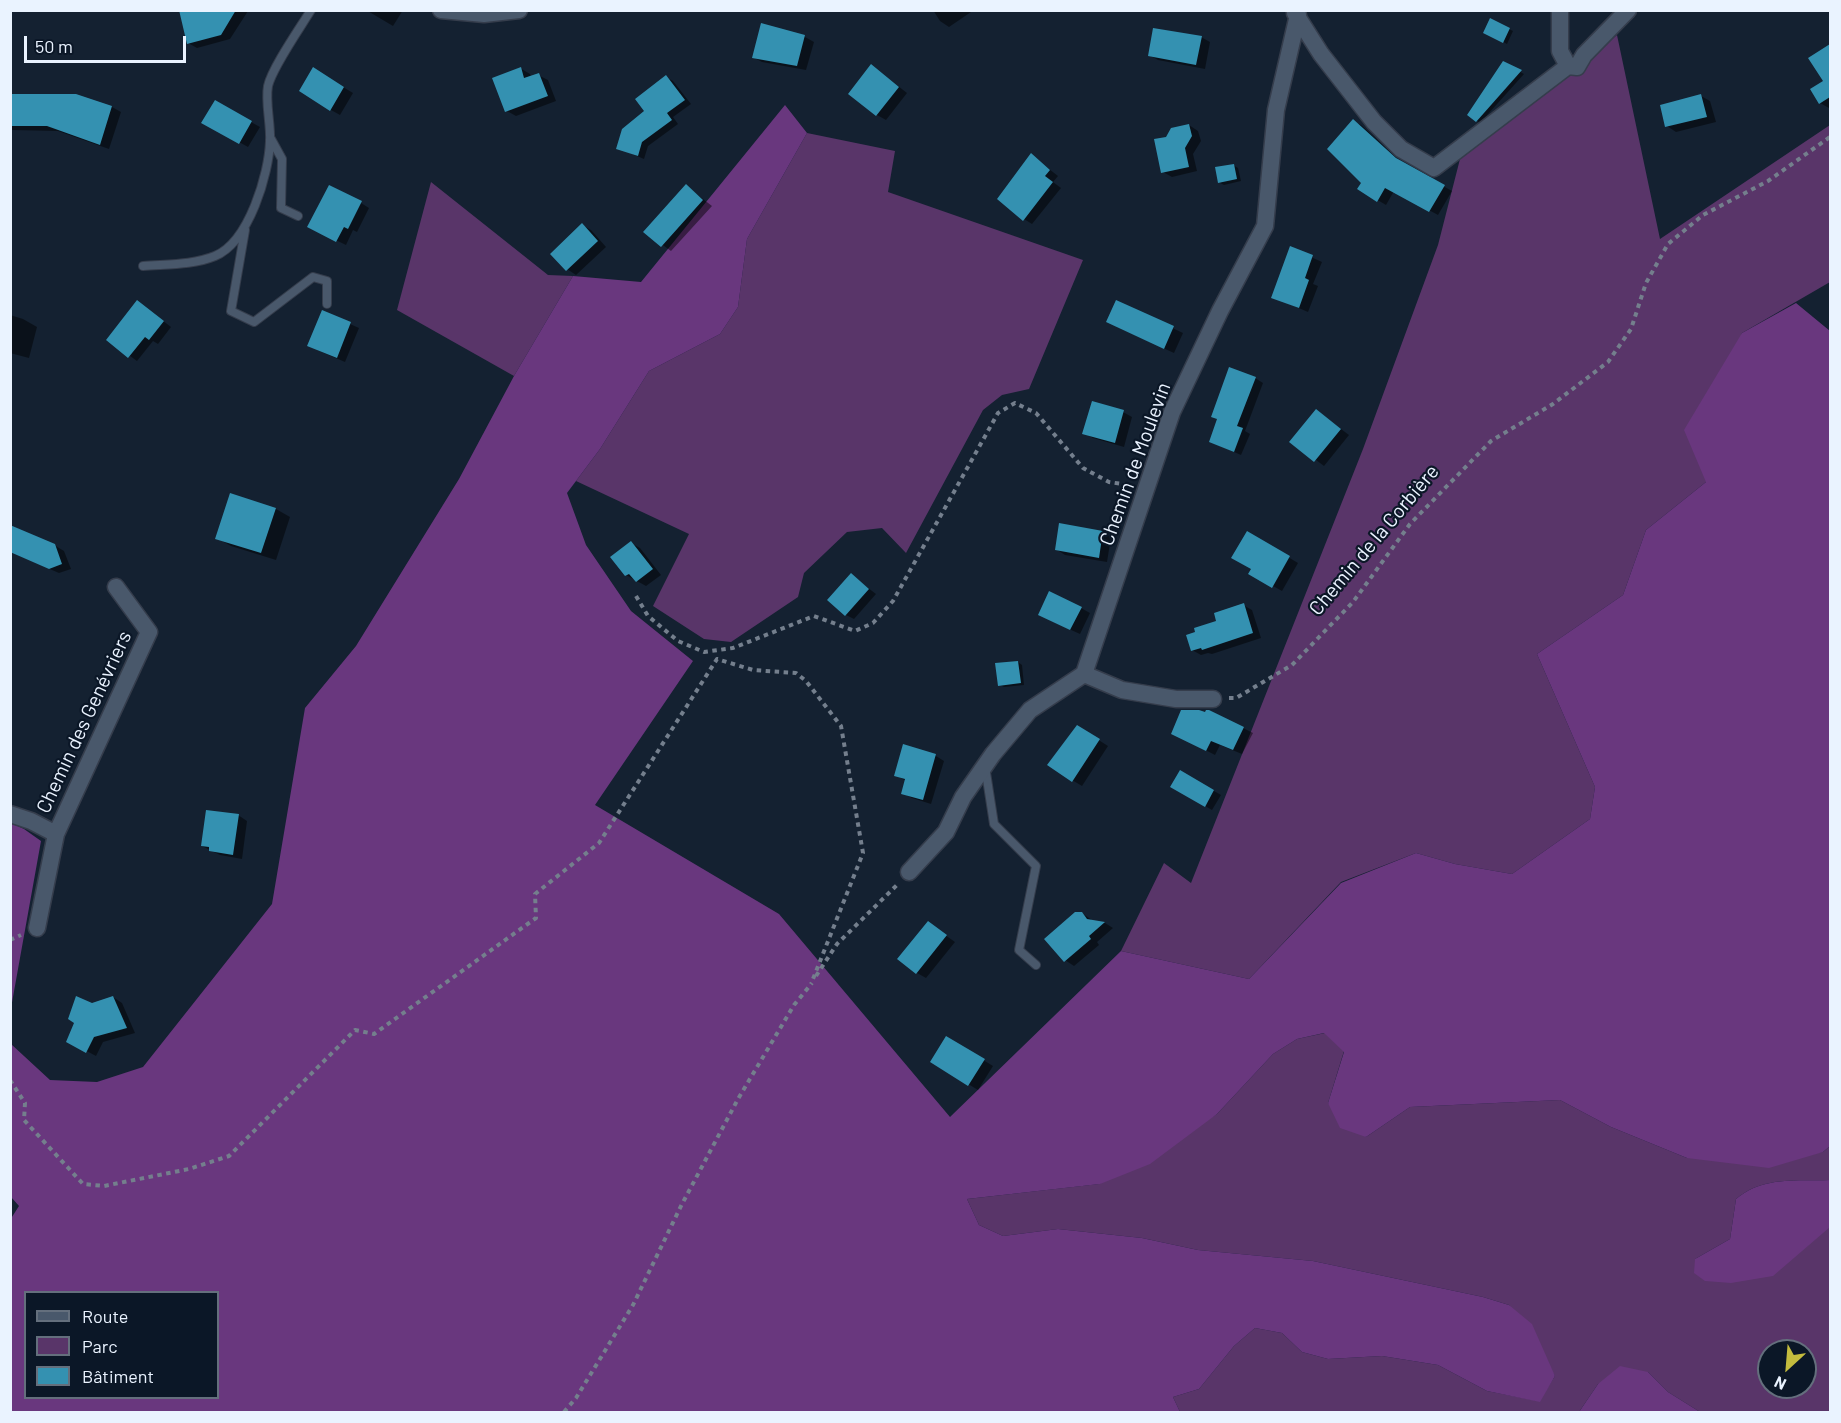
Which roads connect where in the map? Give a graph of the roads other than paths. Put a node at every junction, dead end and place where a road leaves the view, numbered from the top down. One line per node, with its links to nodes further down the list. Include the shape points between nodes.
1 (311, 10): 8 (lane, via 268,87)
2 (441, 10): 3 (street, via 484,14)
3 (519, 10)
4 (1560, 10): 7 (street, via 1560,51)
5 (1628, 10): 7 (street, via 1577,67)
6 (1295, 13): 7 (street, via 1321,54 1374,122 1401,149 1434,168); 14 (street, Chemin de Moulevin, via 1276,110 1265,226 1172,412)
7 (1568, 66)
8 (270, 139): 9 (lane, via 282,159 281,208); 10 (lane, via 264,179)
9 (298, 216)
10 (247, 221): 11 (lane, via 237,238 217,255 194,262); 12 (lane, via 231,311 254,322 313,277 327,281)
11 (143, 267)
12 (327, 304)
13 (116, 587): 18 (street, Chemin des Genévriers, via 149,632)
14 (1084, 674): 15 (street, via 1122,690 1176,699); 16 (street, via 1030,710)
15 (1213, 699)
16 (985, 766): 19 (street, via 963,797 946,832); 21 (lane, via 994,824 1036,866 1019,950)
17 (10, 814): 18 (street, Chemin des Genévriers)
18 (56, 834): 20 (street)
19 (909, 872)
20 (37, 928)
21 (1036, 964)

